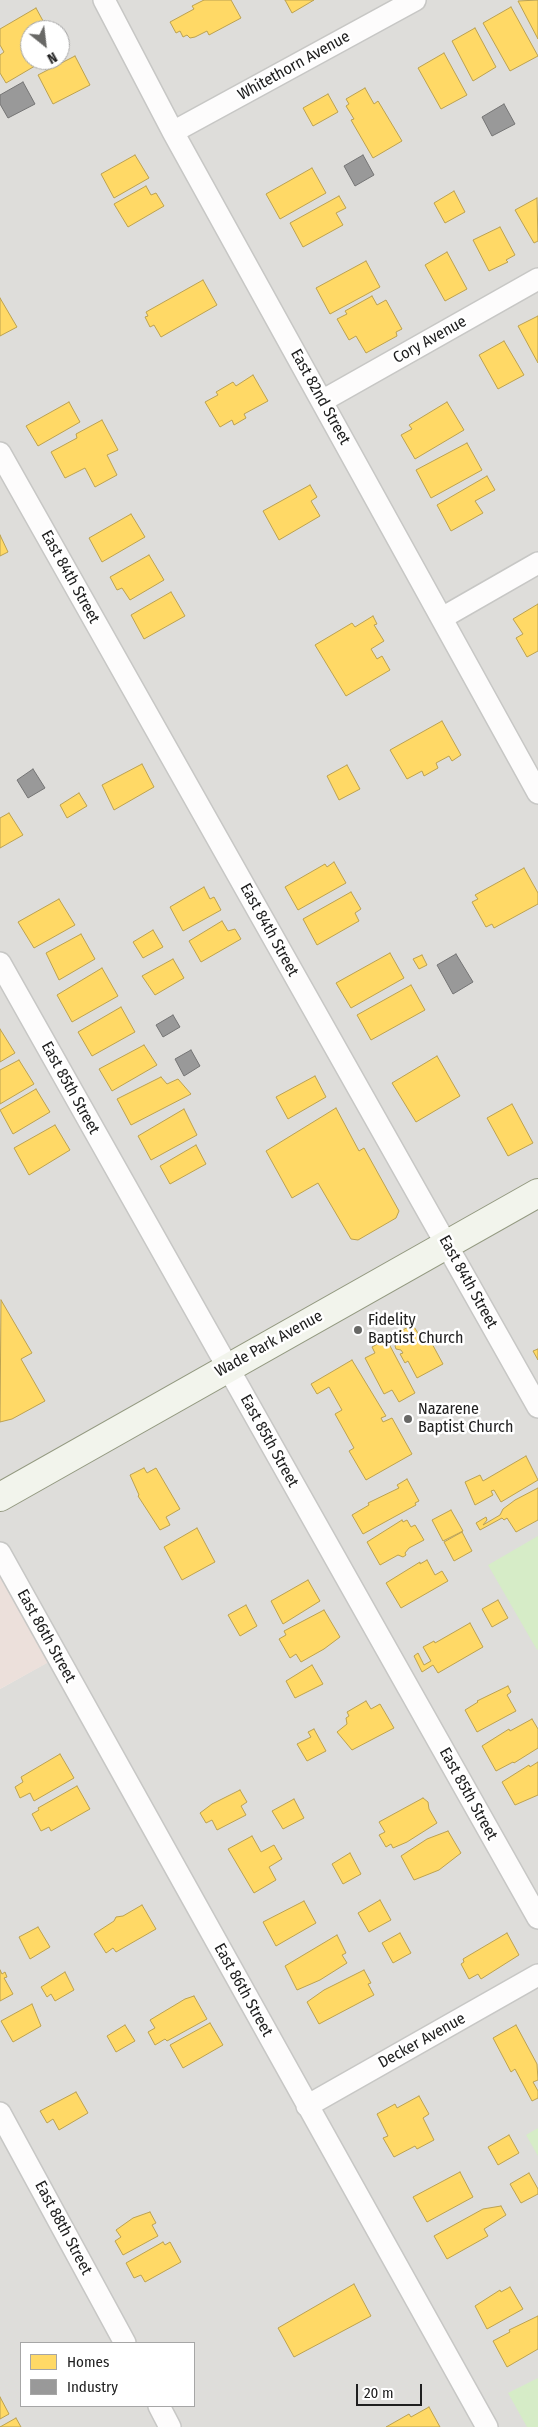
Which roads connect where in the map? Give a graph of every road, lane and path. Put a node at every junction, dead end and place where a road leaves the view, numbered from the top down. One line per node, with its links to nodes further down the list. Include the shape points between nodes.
1 (104, 0): 3 (street, East 82nd Street)
2 (415, 0): 3 (street, Whitethorn Avenue)
3 (173, 132): 5 (street, East 82nd Street)
4 (538, 279): 5 (street, Cory Avenue)
5 (322, 401): 8 (street, East 82nd Street)
6 (0, 453): 12 (street, East 84th Street)
7 (538, 563): 8 (street)
8 (442, 618): 9 (street, East 82nd Street)
9 (538, 793)
10 (0, 963): 13 (street, East 85th Street)
11 (538, 1193): 12 (street, Wade Park Avenue)
12 (447, 1245): 13 (street, Wade Park Avenue); 14 (street, East 84th Street)
13 (228, 1367): 15 (street, Wade Park Avenue); 17 (street, East 85th Street)
14 (538, 1407)
15 (0, 1497)
16 (0, 1553): 19 (street, East 86th Street)
17 (538, 1918)
18 (538, 1975): 19 (street, Decker Avenue)
19 (307, 2106): 24 (street, East 86th Street)
20 (0, 2113): 21 (street, East 88th Street)
21 (124, 2342)
22 (160, 2407): 23 (street)
23 (170, 2427)
24 (487, 2427)

